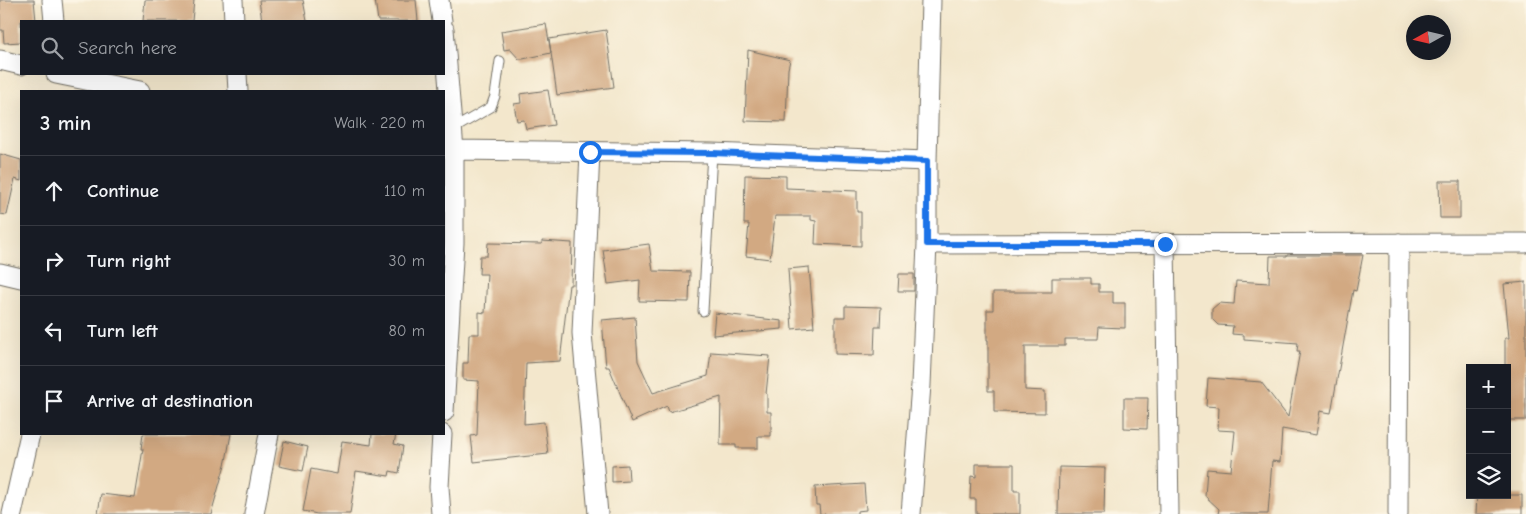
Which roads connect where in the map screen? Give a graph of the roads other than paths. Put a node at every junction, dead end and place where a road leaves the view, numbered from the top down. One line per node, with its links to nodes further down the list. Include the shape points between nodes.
1 (52, 0): 5 (street)
2 (233, 0): 6 (street)
3 (439, 0): 7 (street)
4 (930, 0): 20 (street)
5 (54, 20)
6 (234, 20)
7 (442, 20)
8 (445, 42): 16 (street)
9 (0, 60): 11 (street)
10 (500, 61): 16 (lane, via 491,108)
11 (20, 65)
12 (63, 75): 14 (street)
13 (237, 75): 15 (street)
14 (135, 90)
15 (238, 90)
16 (452, 130): 17 (street)
17 (449, 149): 18 (street); 28 (street, via 454,244)
18 (590, 152): 19 (street); 35 (street, via 582,333)
19 (712, 153): 20 (street); 27 (lane)
20 (927, 161): 23 (street)
21 (1399, 243): 22 (street); 24 (street); 38 (street)
22 (1526, 243)
23 (927, 244): 24 (street); 36 (street)
24 (1165, 244): 37 (street)
25 (0, 273): 26 (street)
26 (20, 278)
27 (703, 311)
28 (445, 395)
29 (30, 435): 32 (street)
30 (269, 435): 33 (street)
31 (442, 435): 34 (street)
32 (12, 514)
33 (254, 514)
34 (441, 514)
35 (598, 514)
36 (911, 514)
37 (1169, 514)
38 (1398, 514)

